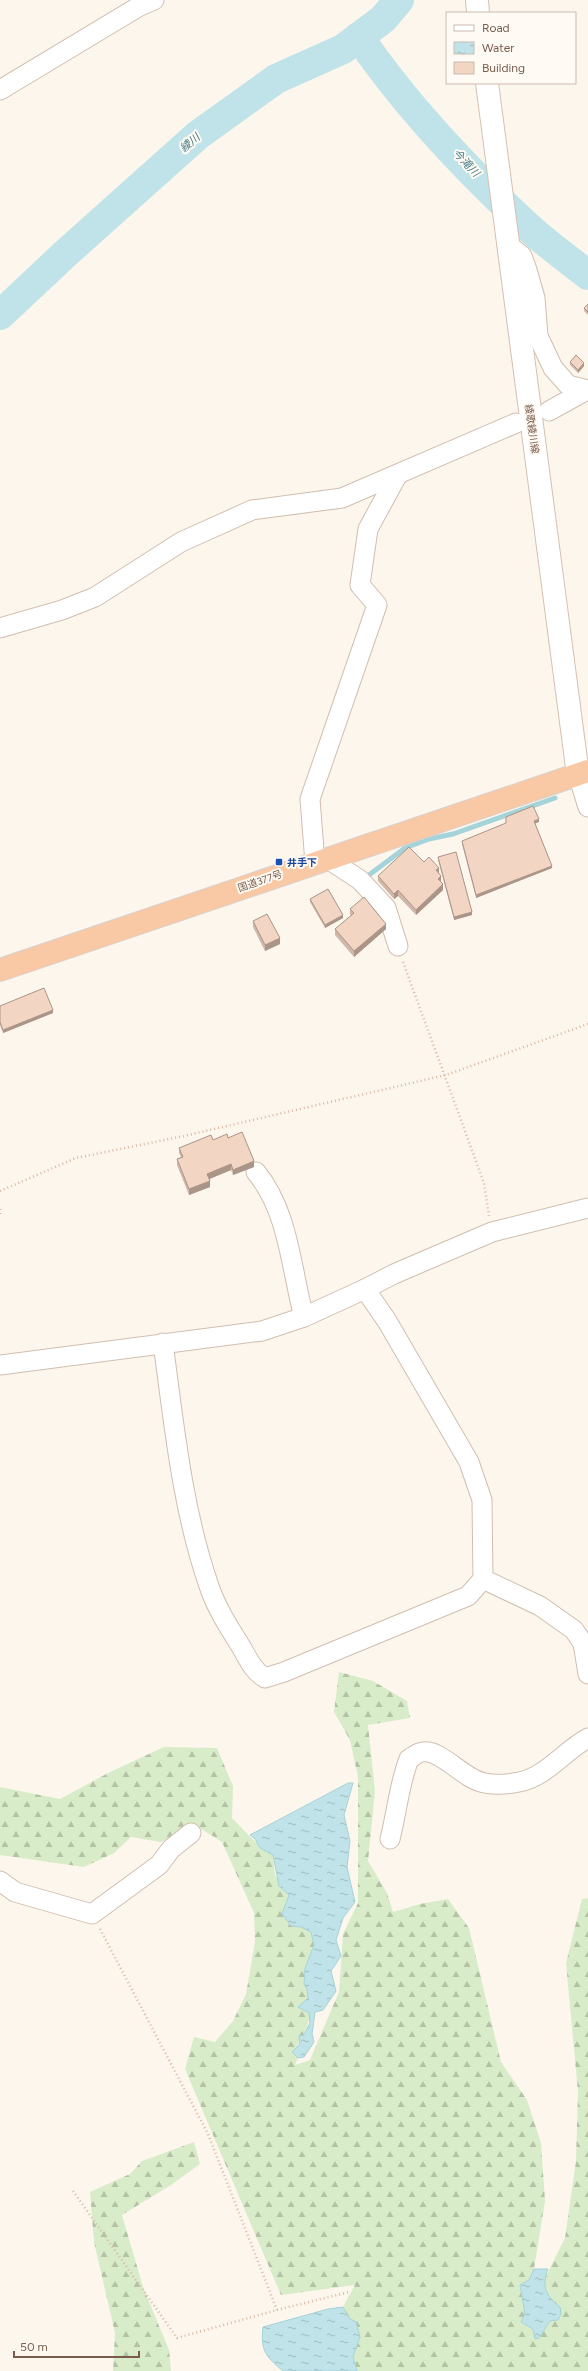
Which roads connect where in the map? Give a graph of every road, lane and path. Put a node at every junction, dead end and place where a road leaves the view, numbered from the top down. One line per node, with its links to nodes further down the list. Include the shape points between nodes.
1 (154, 0): 5 (street, via 138,7)
2 (477, 0): 3 (main road)
3 (478, 12)
4 (487, 84): 6 (main road, 綾歌綾川線)
5 (0, 90)
6 (506, 238): 7 (street, via 522,256 535,298 538,336 553,368 568,385); 12 (main road, 綾歌綾川線)
7 (588, 390): 8 (street)
8 (549, 411)
9 (516, 423): 10 (street)
10 (398, 474): 11 (street, via 342,498 252,510 181,542 95,597 62,610); 14 (street, via 368,529 360,585 377,605 310,799)
11 (0, 628)
12 (583, 773): 13 (street); 14 (highway, 国道377号)
13 (588, 806)
14 (322, 861): 15 (street, via 360,880 386,908); 16 (highway, 国道377号)
15 (398, 946): 18 (path)
16 (0, 970)
17 (588, 1024): 18 (path)
18 (446, 1075): 20 (path, via 184,1136 76,1158); 24 (path, via 484,1183)
19 (256, 1172): 26 (street, via 263,1181 287,1233 294,1280)
20 (0, 1191)
21 (588, 1208): 24 (street)
22 (0, 1209): 23 (path)
23 (0, 1216)
24 (492, 1232): 25 (street)
25 (365, 1289): 26 (street); 29 (street, via 387,1321 470,1462 482,1500)
26 (304, 1317): 27 (street, via 262,1332)
27 (163, 1343): 28 (street); 29 (street, via 191,1522 207,1579 222,1616 255,1672 265,1678 284,1672 468,1596)
28 (0, 1365)
29 (483, 1579): 30 (street, via 540,1606 574,1630)
30 (585, 1647): 31 (street)
31 (588, 1674)
32 (588, 1738): 34 (street, via 560,1756 538,1776 518,1782 484,1783 463,1774 435,1754 423,1752 409,1758 401,1780 398,1808)
33 (190, 1833): 36 (street, via 170,1849 159,1865)
34 (390, 1839)
35 (0, 1881): 36 (street, via 15,1892)
36 (92, 1914): 39 (path, via 208,2134)
37 (74, 2190): 39 (path, via 177,2338)
38 (348, 2292): 39 (path)
39 (277, 2310)

